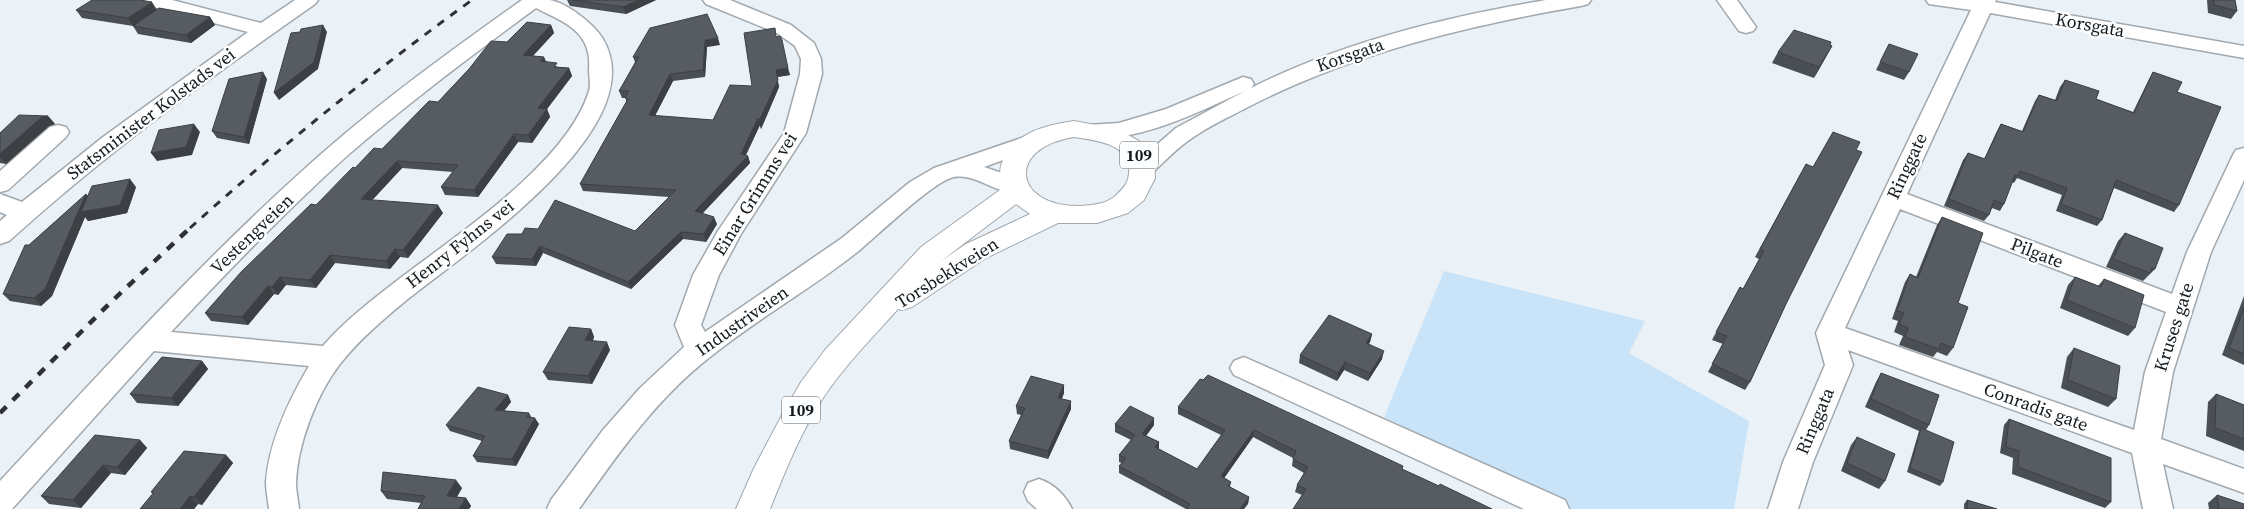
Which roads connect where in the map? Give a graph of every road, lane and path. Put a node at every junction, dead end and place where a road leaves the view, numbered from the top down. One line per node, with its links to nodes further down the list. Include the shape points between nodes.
1 (149, 0): 11 (street)
2 (308, 0): 11 (street, Statsminister Kolstads vei)
3 (535, 0): 31 (street, Vestengveien, via 372,124 282,203); 33 (street, Henry Fyhns vei, via 572,19 588,32 598,49 603,68 600,91 590,115 546,174 507,209 392,297)
4 (714, 0): 32 (street, Einar Grimms vei, via 784,29 804,43 811,74 795,133 730,231 706,275 688,325)
5 (1520, 0): 14 (street, Korsgata, via 1429,18 1368,35 1309,56 1174,114 1120,130)
6 (1581, 0): 18 (street, Korsgata, via 1424,32 1325,63 1284,80 1178,137)
7 (1727, 0): 10 (street)
8 (1936, 0): 9 (street, Korsgata)
9 (1990, 2): 12 (street, Korsgata); 13 (street, Korsgata); 23 (street, Ringgate)
10 (1746, 27)
11 (264, 30): 25 (street, Statsminister Kolstads vei, via 93,157)
12 (2244, 40)
13 (2244, 52)
14 (1095, 130): 16 (main road, 109, via 1054,132); 18 (main road, 109, via 1114,135 1129,144 1139,155)
15 (58, 132): 20 (street)
16 (1036, 140): 19 (street, Industriveien); 22 (main road, 109, via 1015,161 1012,174)
17 (2244, 154): 21 (street, Kruses gate)
18 (1144, 168): 26 (main road, 109, via 1142,182 1133,195 1118,206 1099,214)
19 (955, 169): 22 (street, via 979,172); 32 (street, Industriveien, via 918,188 851,244)
20 (0, 184)
21 (2237, 186): 28 (street, Kruses gate, via 2199,252)
22 (1016, 188): 26 (main road, 109, via 1026,200); 29 (main road, Torsbekkveien / 109, via 931,254)
23 (1892, 197): 28 (street, Pilgate); 30 (street, Ringgate)
24 (0, 202): 25 (street)
25 (24, 214): 27 (street, Statsminister Kolstads vei)
26 (1055, 214): 29 (main road, Torsbekkveien / 109, via 976,251)
27 (0, 235)
28 (2181, 308): 35 (street, Kruses gate, via 2159,372)
29 (868, 323): 40 (main road, Torsbekkveien / 109, via 812,390 770,468)
30 (1829, 333): 35 (street, Conradis gate); 42 (street, Ringgata, via 1839,365 1798,462)
31 (146, 340): 33 (street); 37 (street, Vestengveien)
32 (699, 350): 39 (street, Industriveien, via 650,396 613,438)
33 (329, 357): 38 (street, Henry Fyhns vei, via 313,384 288,445 281,482)
34 (1244, 368): 41 (street)
35 (2145, 446): 36 (street, Conradis gate); 43 (street, Kruses gate)
36 (2244, 481)
37 (0, 501)
38 (284, 509)
39 (562, 509)
40 (753, 509)
41 (1554, 509)
42 (1783, 509)
43 (2158, 509)

